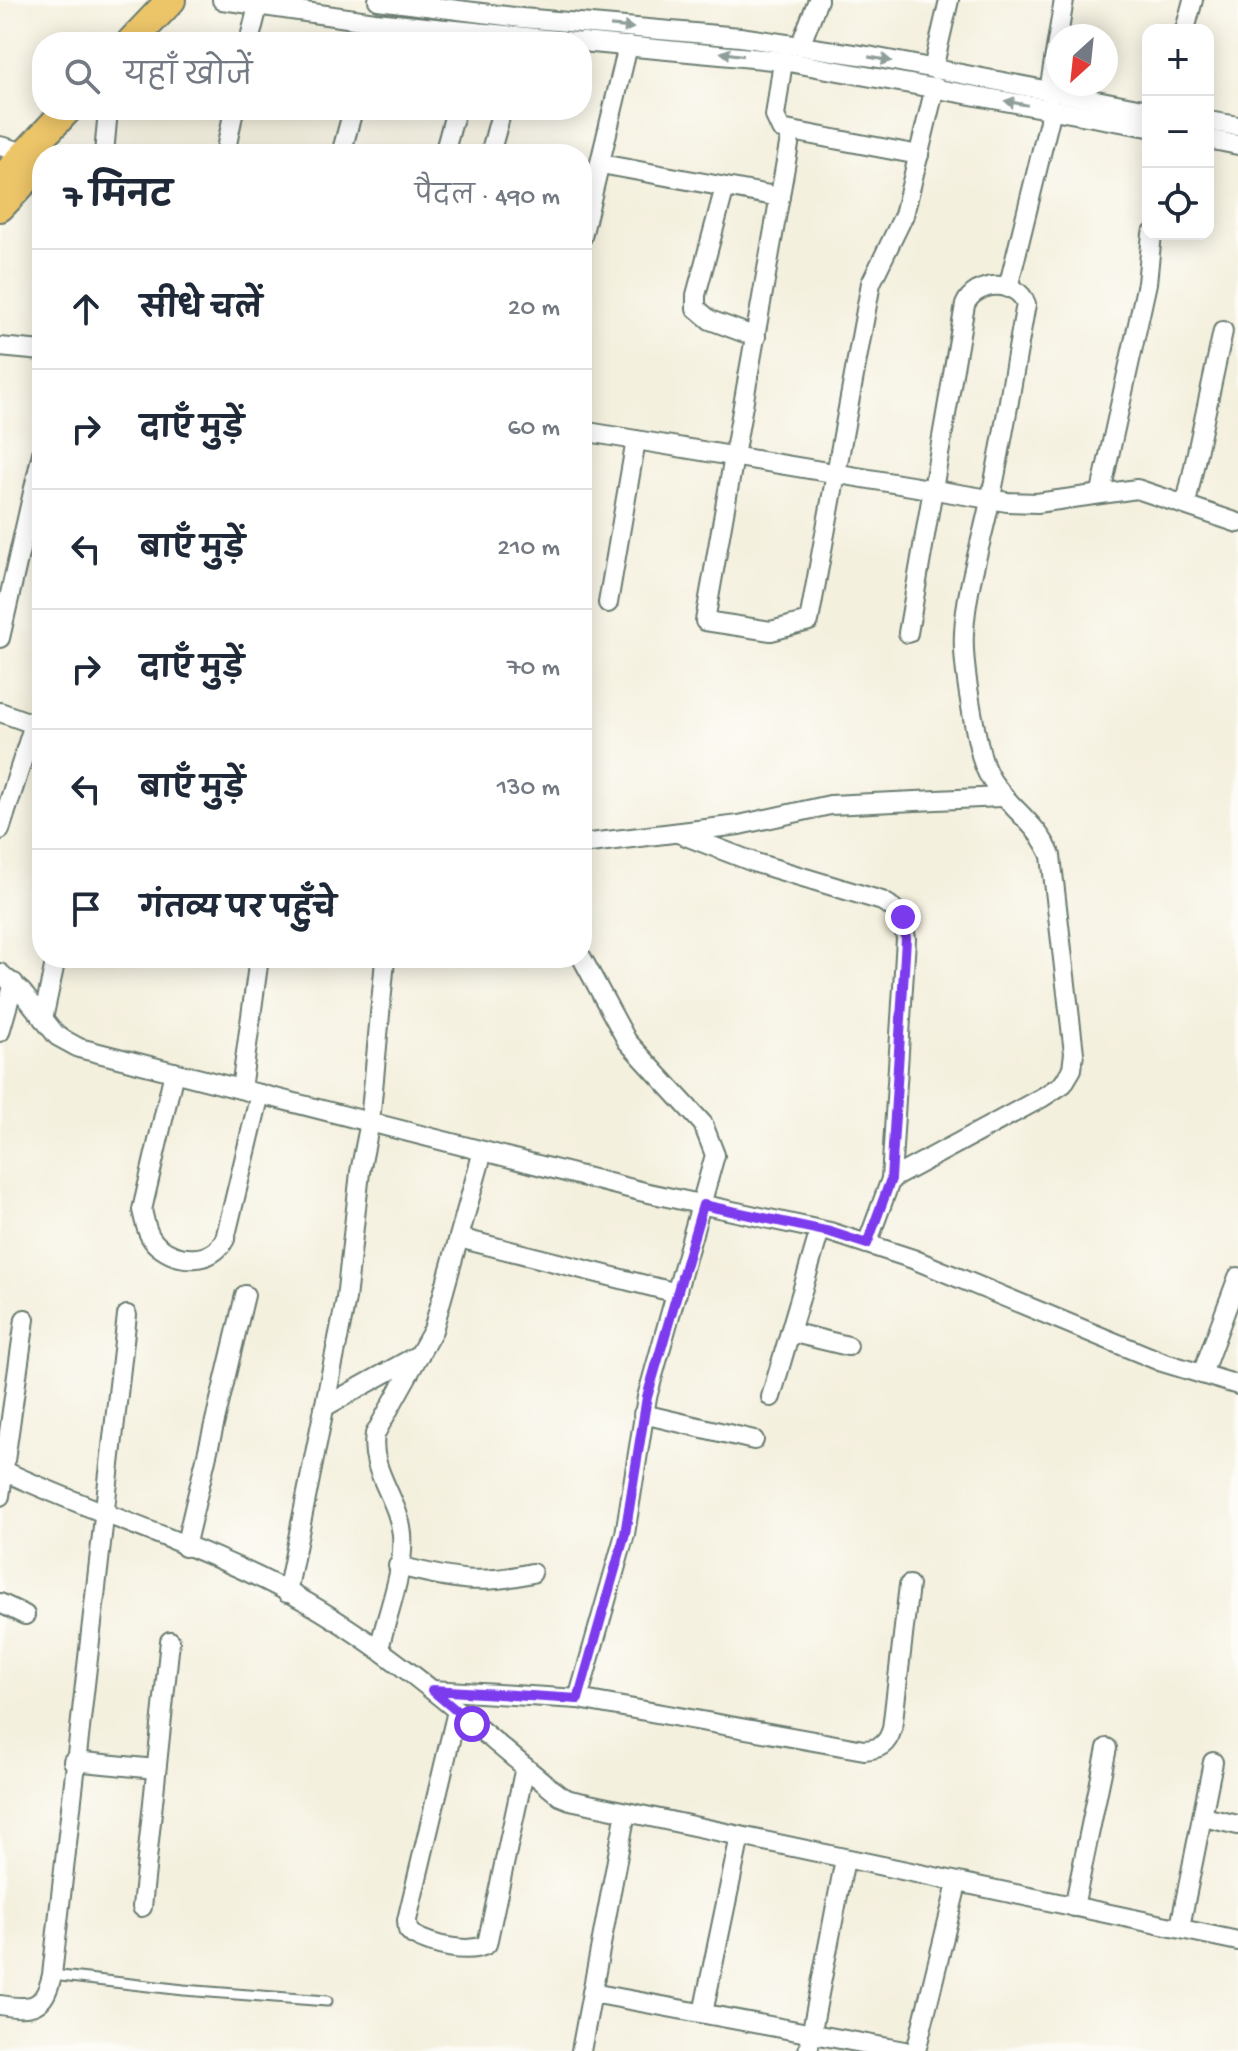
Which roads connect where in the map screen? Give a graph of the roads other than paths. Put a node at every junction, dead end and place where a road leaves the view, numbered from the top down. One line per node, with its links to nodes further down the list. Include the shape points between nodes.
1 (171, 0): 12 (main road)
2 (191, 0): 13 (main road)
3 (222, 0): 9 (street)
4 (378, 0): 19 (street, one-way to 19)
5 (818, 0): 19 (street)
6 (949, 0): 21 (street)
7 (1064, 0): 22 (street)
8 (1193, 0): 11 (street)
9 (258, 6): 10 (street); 14 (street)
10 (375, 22): 15 (street); 16 (street)
11 (1187, 24)
12 (141, 32)
13 (161, 32)
14 (252, 32)
15 (372, 32)
16 (442, 32)
17 (592, 43): 18 (street)
18 (628, 46): 20 (street, one-way to 18); 46 (street)
19 (800, 46): 21 (street, one-way to 21)
20 (783, 61): 21 (street); 34 (street, via 775,116 781,129)
21 (934, 78): 22 (street); 45 (street)
22 (1051, 100): 23 (street); 32 (street); 53 (street)
23 (1142, 109)
24 (59, 120): 36 (main road)
25 (76, 120): 37 (main road)
26 (107, 120): 38 (street)
27 (232, 120): 39 (street)
28 (350, 120): 40 (street)
29 (453, 120): 41 (street)
30 (499, 120): 42 (street)
31 (1214, 122): 33 (street)
32 (1142, 125)
33 (1238, 126)
34 (791, 133): 45 (street); 49 (street)
35 (1214, 140): 43 (street)
36 (38, 144)
37 (43, 144)
38 (105, 144)
39 (227, 144)
40 (344, 144)
41 (447, 144)
42 (493, 144)
43 (1238, 145)
44 (30, 154): 47 (main road); 51 (main road)
45 (919, 155): 61 (street, via 904,215 871,283)
46 (601, 164): 48 (street); 50 (street)
47 (0, 181)
48 (725, 187): 49 (street); 55 (street, via 696,308 710,320)
49 (780, 197): 55 (street)
50 (592, 199)
51 (0, 207)
52 (1151, 240): 63 (street, via 1147,283)
53 (1008, 288): 62 (street, via 975,289 965,305); 65 (street, via 1020,293 1026,304)
54 (1223, 331): 66 (street)
55 (756, 337): 60 (street)
56 (0, 347): 57 (street)
57 (32, 350)
58 (592, 433): 59 (street)
59 (636, 440): 60 (street); 68 (street)
60 (736, 457): 61 (street); 61 (street, via 705,621 771,631 809,621)
61 (837, 474): 62 (street)
62 (936, 490): 65 (street); 69 (street)
63 (1101, 492): 65 (street, via 1037,503); 66 (street, via 1137,489)
64 (32, 497): 70 (street)
65 (991, 500): 74 (street, via 963,636 982,759)
66 (1186, 504): 67 (street)
67 (1238, 523)
68 (608, 603)
69 (908, 633)
70 (0, 638)
71 (0, 712): 72 (street)
72 (32, 724)
73 (32, 742): 75 (street)
74 (1001, 797): 76 (street, via 830,805); 90 (street, via 1029,820 1051,856 1073,1030 1072,1069 1063,1084 1043,1097)
75 (0, 830)
76 (678, 833): 77 (street); 90 (street, via 882,901 903,917 906,939)
77 (592, 843)
78 (54, 968): 83 (street)
79 (258, 968): 86 (street)
80 (384, 968): 88 (street)
81 (587, 968): 91 (street, via 627,1041 708,1133 715,1155)
82 (7, 978): 83 (street); 84 (street)
83 (43, 1019): 85 (street, via 57,1036 79,1048)
84 (0, 1032)
85 (174, 1072): 86 (street); 87 (street, via 142,1210 157,1245 186,1257 207,1258 225,1239)
86 (241, 1089): 87 (street)
87 (260, 1094): 88 (street)
88 (370, 1122): 89 (street); 106 (street, via 346,1299)
89 (483, 1151): 91 (street); 93 (street)
90 (891, 1179): 94 (street)
91 (703, 1205): 92 (street); 96 (street)
92 (820, 1230): 94 (street); 100 (street)
93 (459, 1238): 96 (street); 102 (street)
94 (867, 1244): 103 (street)
95 (1238, 1277): 103 (street)
96 (677, 1293): 107 (street)
97 (245, 1295): 112 (street)
98 (127, 1315): 111 (street)
99 (25, 1319): 109 (street)
100 (790, 1332): 101 (street); 105 (street)
101 (848, 1346)
102 (423, 1353): 106 (street); 113 (street, via 375,1434 372,1454 401,1531)
103 (1202, 1374): 104 (street)
104 (1238, 1385)
105 (771, 1397)
106 (324, 1407): 116 (street)
107 (643, 1414): 108 (street); 122 (street, via 625,1534)
108 (754, 1440)
109 (2, 1470): 110 (street); 111 (street)
110 (0, 1496)
111 (102, 1514): 112 (street); 125 (street)
112 (185, 1547): 116 (street)
113 (398, 1566): 114 (street, via 472,1582); 120 (street)
114 (532, 1573)
115 (909, 1585): 122 (street, via 892,1729 889,1741 878,1749)
116 (287, 1593): 120 (street)
117 (0, 1603): 118 (street)
118 (25, 1615)
119 (170, 1641): 128 (street)
120 (379, 1649): 121 (street)
121 (432, 1690): 122 (street); 123 (street)
122 (578, 1699)
123 (457, 1711): 127 (street); 127 (street, via 407,1920 413,1935 466,1949 487,1944)
124 (1107, 1748): 136 (street)
125 (73, 1761): 128 (street); 139 (street)
126 (1213, 1762): 130 (street)
127 (525, 1767): 129 (street, via 560,1796)
128 (156, 1769): 135 (street)
129 (626, 1812): 132 (street); 140 (street)
130 (1203, 1817): 131 (street); 137 (street)
131 (1238, 1825)
132 (740, 1836): 133 (street); 143 (street)
133 (845, 1859): 134 (street); 144 (street)
134 (957, 1884): 136 (street); 147 (street)
135 (142, 1907)
136 (1074, 1907): 137 (street)
137 (1180, 1927): 138 (street)
138 (1238, 1941)
139 (52, 1975): 141 (lane); 142 (street, via 48,1992 36,2005)
140 (592, 1993): 143 (street); 145 (street)
141 (327, 2001)
142 (0, 2005)
143 (703, 2013): 144 (street)
144 (810, 2042): 146 (street)
145 (581, 2051)
146 (905, 2051)
147 (916, 2051)

